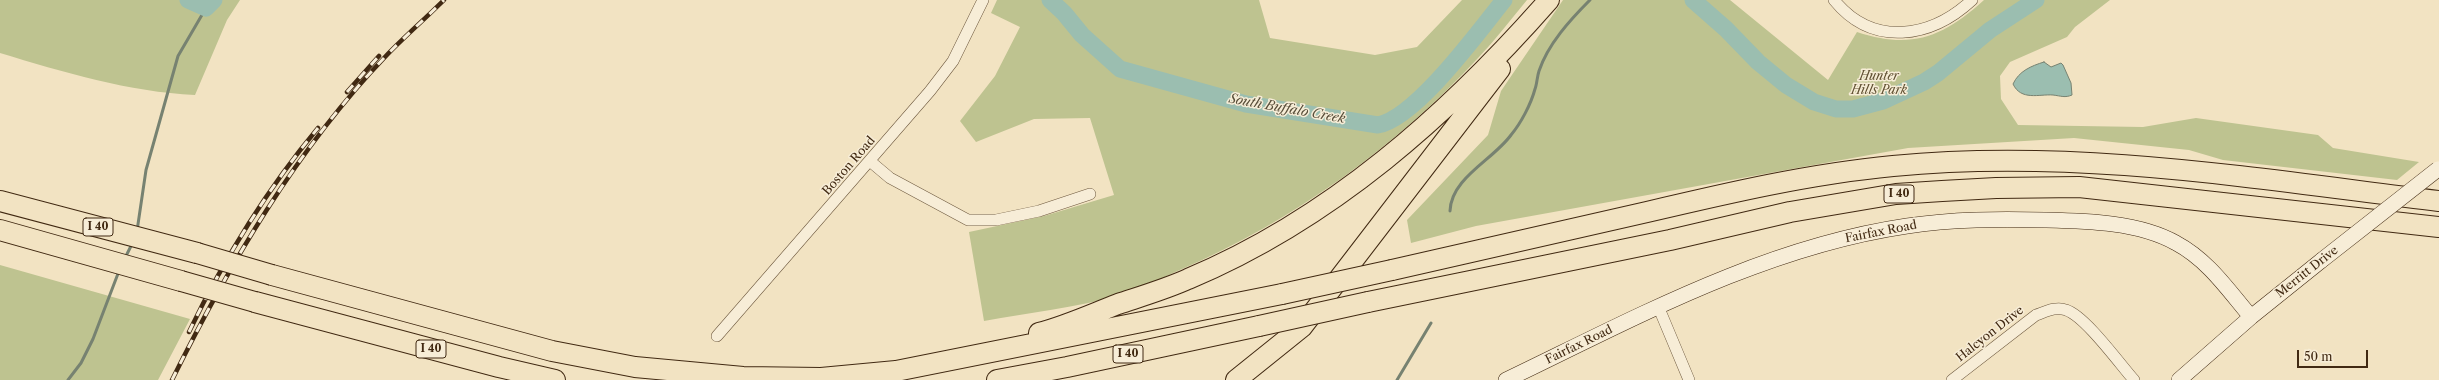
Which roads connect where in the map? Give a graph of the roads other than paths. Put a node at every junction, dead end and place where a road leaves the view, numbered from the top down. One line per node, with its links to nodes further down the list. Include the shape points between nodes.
1 (983, 0): 5 (street, Boston Road, via 953,61)
2 (1549, 0): 16 (highway, via 1453,102 1377,167 1308,215 1259,244 1189,279 1042,332 971,348); 20 (highway, via 1484,91 1302,327)
3 (1834, 0): 4 (street, via 1862,23 1883,30 1910,33 1934,27 1958,13)
4 (1972, 0)
5 (870, 162): 7 (street, via 890,178 968,220 996,220 1039,211); 15 (street, Boston Road)
6 (2438, 169): 14 (street, Merritt Drive, bridge)
7 (1090, 194)
8 (0, 201): 16 (highway, I 40, bridge, via 552,351 635,367 743,377 821,378)
9 (2439, 201): 16 (highway, I 40, bridge, via 2106,163 2035,160 1894,166 1839,172 1757,186 1282,294)
10 (2439, 227): 19 (highway, I 40, bridge, via 2079,187 1996,188 1896,194 1790,212 1670,240 1066,368)
11 (0, 230): 13 (highway, I 40, bridge)
12 (1658, 306): 14 (street, Fairfax Road, via 1750,268 1833,242 1908,226 1998,219 2115,226 2163,236 2191,252 2205,264); 21 (street, Fairfax Road); 22 (street)
13 (308, 316): 17 (highway, via 409,353); 18 (highway, I 40)
14 (2250, 317): 25 (street, Merritt Drive)
15 (717, 336)
16 (896, 371)
17 (508, 380)
18 (555, 380)
19 (997, 380)
20 (1236, 380)
21 (1506, 380)
22 (1689, 380)
23 (1952, 380): 24 (street, Halcyon Drive, via 2036,315 2059,309 2081,319)
24 (2134, 380)
25 (2179, 380)

